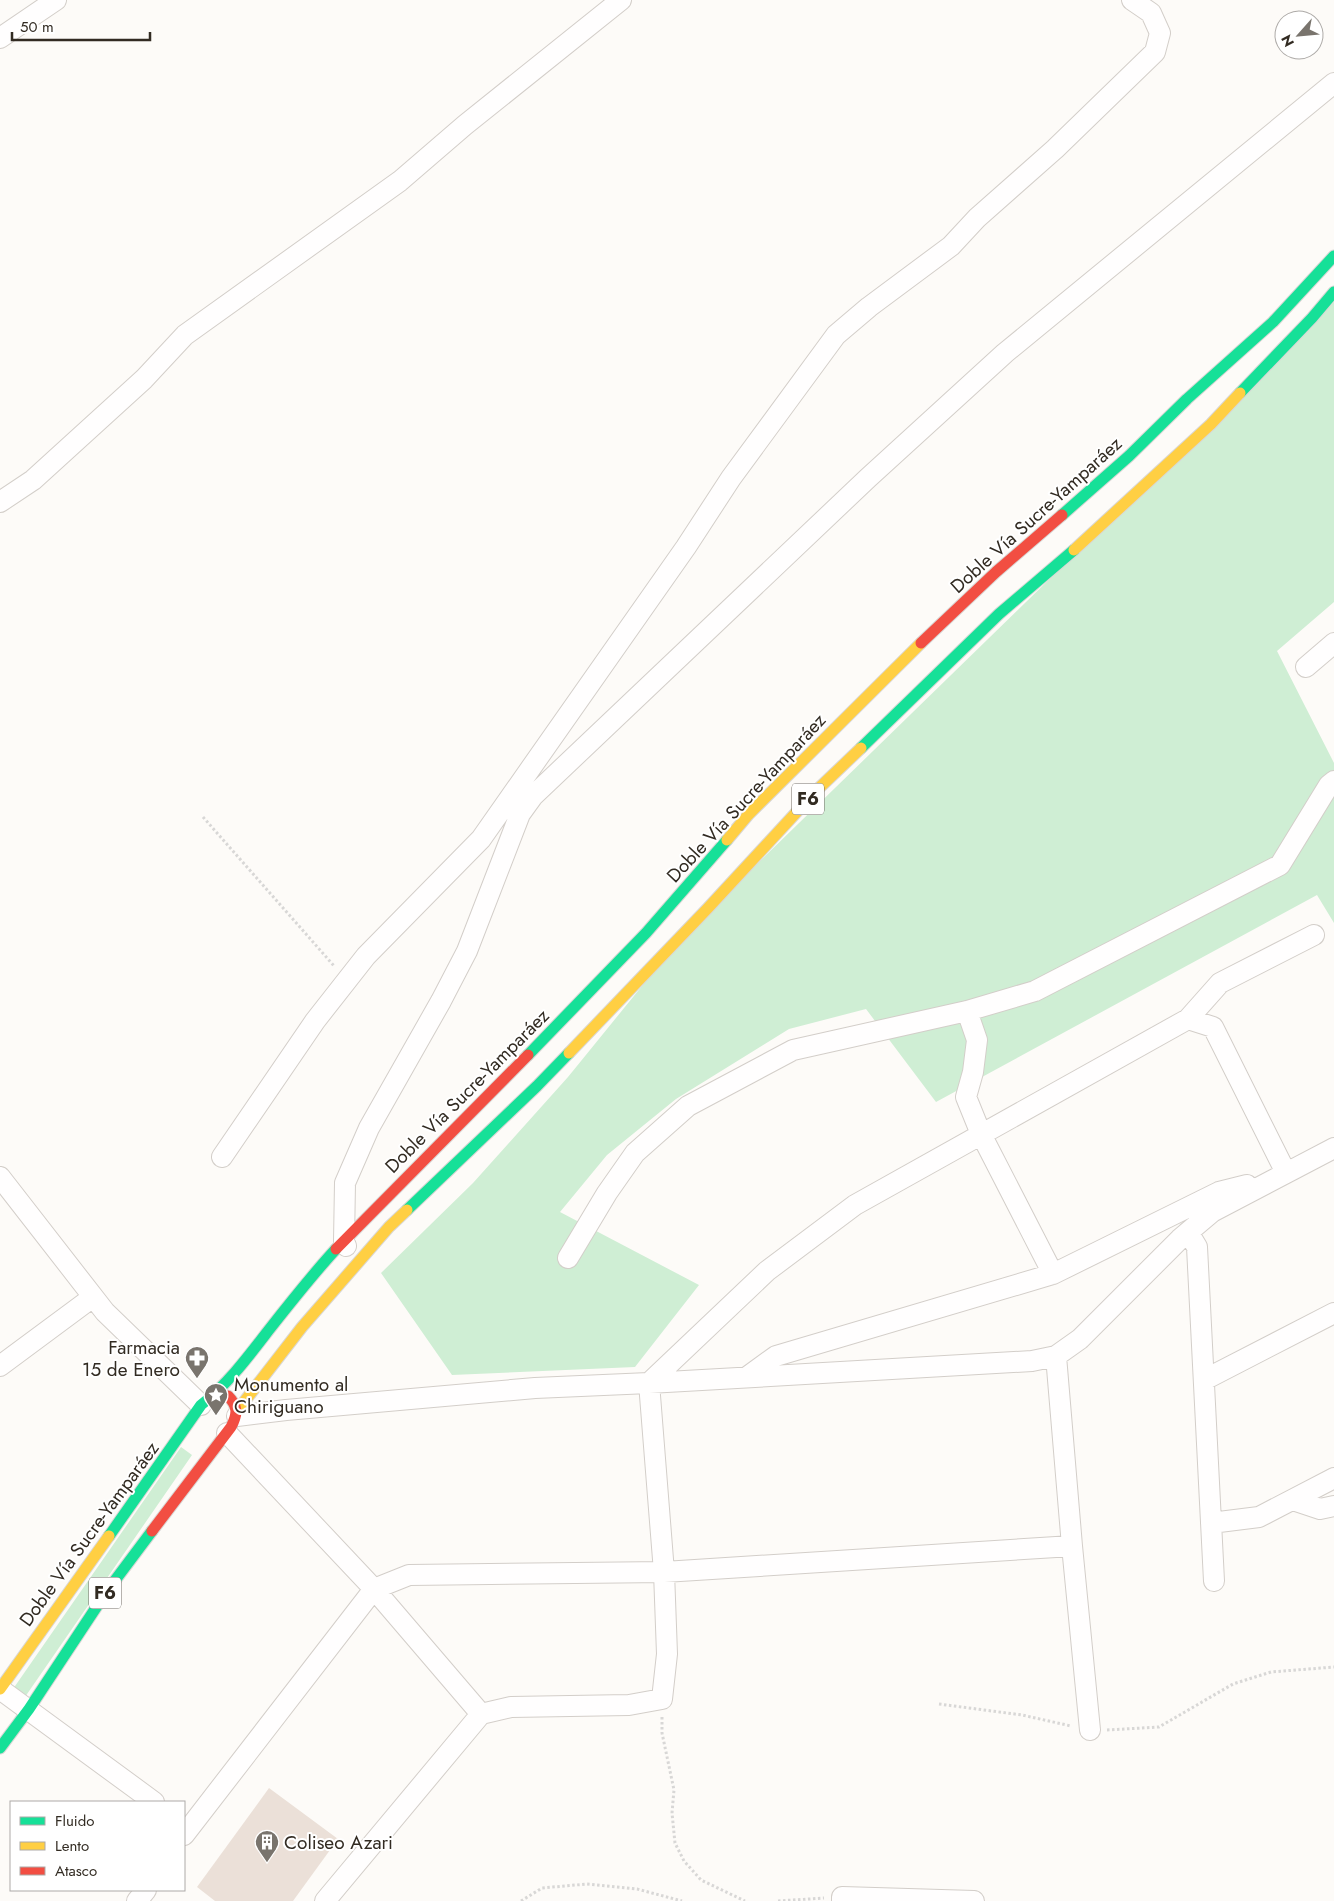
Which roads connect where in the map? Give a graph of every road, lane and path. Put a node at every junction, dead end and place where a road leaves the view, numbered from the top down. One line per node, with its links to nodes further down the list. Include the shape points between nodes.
1 (56, 0): 4 (street)
2 (621, 0): 8 (street, via 400,180 185,335 144,380 40,474)
3 (1132, 0): 12 (street, via 1150,13 1160,33 1155,52 951,246 836,335 731,478)
4 (0, 38)
5 (1334, 83): 12 (street, via 1005,353 868,478 533,796)
6 (1334, 256): 24 (highway, Doble Vía Sucre-Yamparáez / F6, via 1273,322 1129,456 996,572 829,734 748,815 646,933)
7 (1334, 292): 26 (highway, F6, via 1211,424 1086,540 999,614 817,790 537,1086 389,1227)
8 (0, 502)
9 (1334, 643): 10 (street)
10 (1306, 667)
11 (1334, 781): 16 (street, via 1280,865 1035,991)
12 (514, 807): 15 (street, via 366,956); 24 (street, via 467,951 442,1002 369,1128 345,1183)
13 (203, 817): 15 (path)
14 (1314, 935): 17 (street, via 1220,983)
15 (347, 980): 20 (street, via 315,1020)
16 (967, 1011): 18 (street, via 977,1040 974,1072 966,1097); 25 (street, via 793,1050 688,1106 635,1153)
17 (1188, 1019): 18 (street); 21 (street, via 1213,1027)
18 (981, 1134): 27 (street); 34 (street, via 854,1205 766,1271)
19 (1334, 1148): 21 (street)
20 (222, 1158)
21 (1280, 1176): 23 (street, via 1212,1212); 27 (street, via 1219,1192)
22 (0, 1177): 28 (street)
23 (1188, 1232): 30 (street, via 1080,1339); 33 (street, via 1196,1247)
24 (344, 1241): 26 (street); 35 (highway, Doble Vía Sucre-Yamparáez / F6, via 250,1354)
25 (568, 1258)
26 (356, 1265): 37 (highway, F6, via 302,1327)
27 (1053, 1274): 32 (street, via 776,1356)
28 (93, 1297): 31 (street); 35 (street, via 105,1312)
29 (1334, 1313): 33 (street)
30 (1056, 1356): 32 (street, via 1032,1361); 44 (street)
31 (0, 1366)
32 (747, 1378): 34 (street)
33 (1204, 1380): 43 (street)
34 (649, 1383): 37 (street, via 535,1388 286,1410); 45 (street)
35 (207, 1400): 36 (highway, Doble Vía Sucre-Yamparáez / F6); 37 (highway, via 220,1394 229,1396 236,1405)
36 (189, 1424): 38 (highway); 49 (highway, Doble Vía Sucre-Yamparáez / F6)
37 (230, 1426): 39 (highway); 47 (street); 52 (highway, F6, via 107,1591)
38 (191, 1437)
39 (203, 1446)
40 (1334, 1478): 41 (street)
41 (1293, 1500): 42 (street, via 1320,1509); 43 (street, via 1259,1517)
42 (1334, 1506)
43 (1211, 1523): 46 (street)
44 (1072, 1546): 45 (street); 54 (street)
45 (664, 1572): 47 (street, via 409,1575); 50 (street, via 667,1654)
46 (1214, 1581)
47 (374, 1589): 53 (street); 57 (street)
48 (1334, 1667): 54 (path, via 1271,1672 1233,1684 1159,1727)
49 (0, 1689): 52 (street)
50 (662, 1699): 53 (street, via 630,1705 512,1707); 64 (path, via 662,1733 674,1790 675,1843 684,1861 702,1880)
51 (939, 1704): 54 (path, via 1022,1714)
52 (29, 1709): 55 (highway, F6); 56 (street)
53 (481, 1714): 61 (street)
54 (1090, 1730)
55 (0, 1748)
56 (153, 1801)
57 (185, 1829)
58 (145, 1891): 60 (street)
59 (842, 1899): 65 (path); 66 (street)
60 (137, 1901)
61 (326, 1901)
62 (521, 1901): 63 (path, via 542,1888 587,1884 637,1889)
63 (682, 1901)
64 (745, 1901)
65 (778, 1901)
66 (974, 1901)

